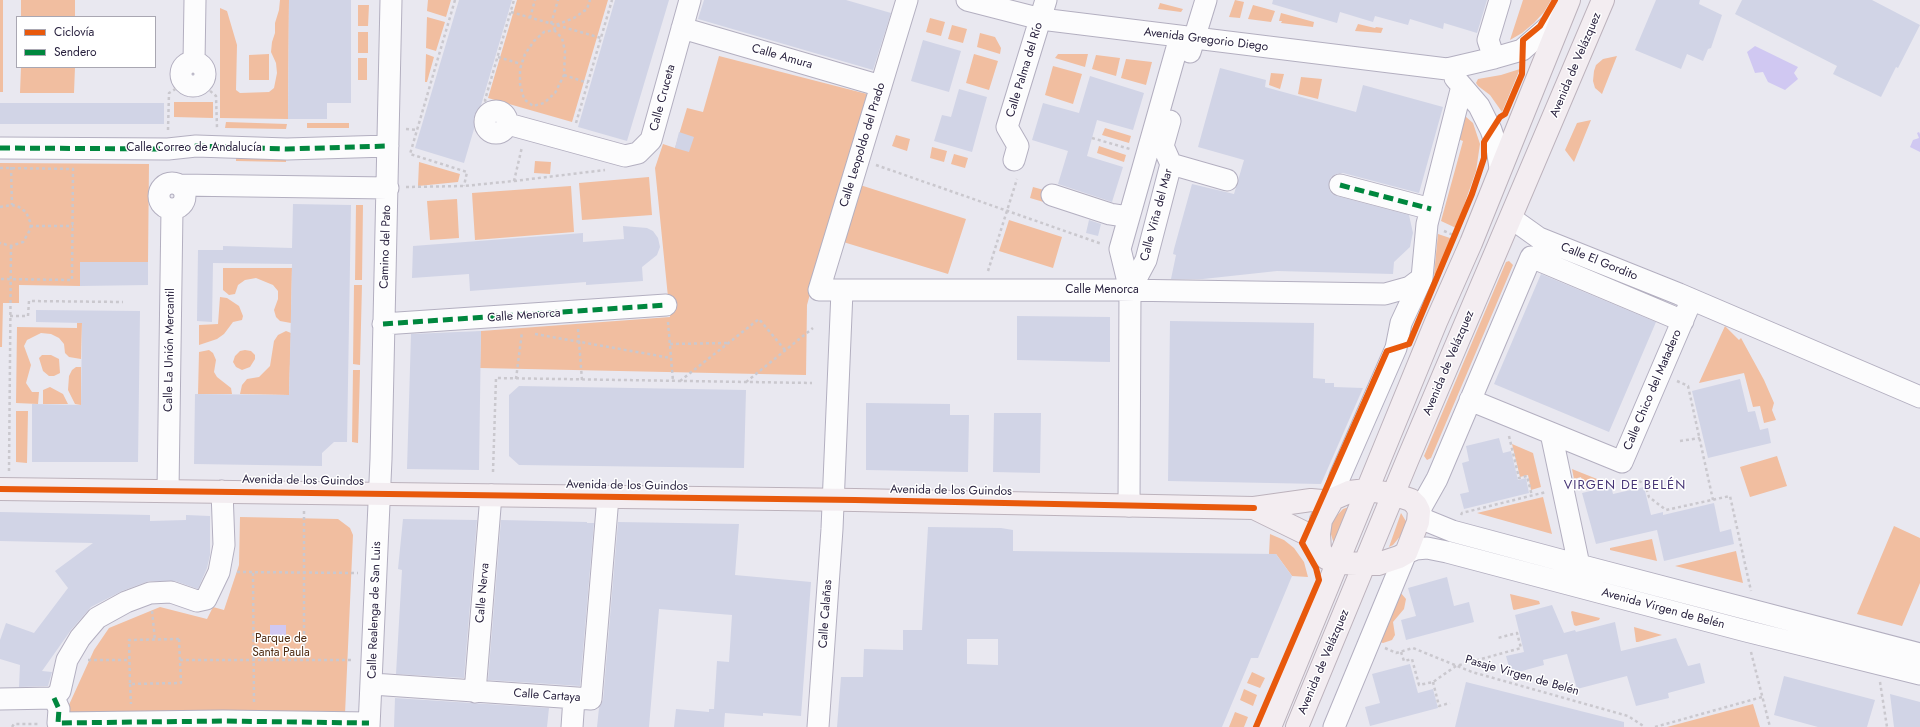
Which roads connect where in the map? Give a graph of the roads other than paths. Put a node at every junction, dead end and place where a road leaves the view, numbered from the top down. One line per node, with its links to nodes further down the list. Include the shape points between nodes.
1 (195, 0): 15 (street, via 194,62 184,65 181,74)
2 (391, 0): 19 (street, Camino del Pato)
3 (690, 0): 11 (street, Calle Cruceta)
4 (907, 0): 16 (street, Calle Leopoldo del Prado)
5 (967, 0): 10 (street, Avenida Gregorio Diego)
6 (1206, 0): 12 (street, Calle Viña del Mar)
7 (1500, 0): 13 (street, via 1488,40)
8 (1603, 0): 30 (main road, Avenida de Velázquez)
9 (1566, 7): 13 (street, Avenida Gregorio Diego, via 1522,50); 23 (main road, Avenida de Velázquez)
10 (1043, 10): 12 (street, Avenida Gregorio Diego); 22 (street, Calle Palma del Río, via 1007,127 1018,146)
11 (682, 28): 16 (street, Calle Amura); 18 (street, Calle Cruceta, via 651,140 638,153 625,156 517,126 498,134 491,133 486,128 484,120)
12 (1187, 38): 14 (street, Avenida Gregorio Diego); 21 (street, Calle Viña del Mar, via 1163,146); 29 (street, Calle Viña del Mar, via 1147,154)
13 (1494, 58): 14 (street, Avenida Gregorio Diego)
14 (1447, 69): 17 (street)
15 (193, 83)
16 (882, 86): 32 (street, Calle Leopoldo del Prado)
17 (1462, 86): 23 (street, via 1479,106 1491,130); 28 (street)
18 (490, 113)
19 (388, 146): 20 (street, Calle Correo de Andalucía, via 287,149); 26 (street, Camino del Pato)
20 (6, 148)
21 (1171, 164): 24 (street); 33 (street, Calle Viña del Mar, via 1146,260)
22 (1016, 168)
23 (1500, 168): 45 (main road, Avenida de Velázquez)
24 (1227, 180)
25 (1340, 185): 28 (street)
26 (388, 188): 40 (street, Camino del Pato); 46 (street, Calle La Unión Mercantil, via 170,183 160,193 162,204 172,209)
27 (1052, 195): 29 (street, via 1110,214)
28 (1431, 209): 31 (street, via 1425,235)
29 (1129, 217): 33 (street, Calle Viña del Mar, via 1120,249)
30 (1511, 218): 36 (street, Calle El Gordito, via 1540,238); 49 (main road, Avenida de Velázquez)
31 (1422, 278): 35 (street, Calle Menorca, via 1410,287); 39 (street)
32 (818, 290): 34 (street, Calle Menorca)
33 (1130, 290): 34 (street, Calle Menorca); 35 (street, Calle Menorca); 54 (street, Calle Viña del Mar)
34 (842, 291): 53 (street)
35 (1386, 294): 39 (street, via 1400,312)
36 (1691, 300): 38 (street, Calle Chico del Matadero); 41 (street, Calle El Gordito)
37 (666, 305): 40 (street, Calle Menorca)
38 (1683, 321): 42 (street, Calle El Gordito, via 1531,257); 43 (street, Calle Chico del Matadero, via 1622,462)
39 (1401, 323): 52 (street, via 1396,348 1340,476)
40 (382, 324): 48 (street, Camino del Pato)
41 (1920, 397)
42 (1470, 400): 43 (street, Calle Chico del Matadero); 56 (street, via 1437,479)
43 (1551, 433): 60 (street)
44 (4, 489): 46 (main road, Avenida de los Guindos)
45 (1367, 490): 49 (main road, Avenida de los Guindos); 52 (main road, Avenida de los Guindos, via 1349,492); 58 (main road, Avenida de Velázquez)
46 (168, 491): 47 (main road, Avenida de los Guindos)
47 (222, 491): 48 (main road, Avenida de los Guindos); 65 (street, via 224,545 219,572 206,599 198,600 171,592 150,593 126,602 97,618 80,638 67,660 60,691)
48 (380, 494): 50 (main road, Avenida de los Guindos); 63 (street, Calle Realenga de San Luis)
49 (1393, 494): 56 (main road, Avenida de los Guindos, via 1411,500); 59 (main road, Avenida de Velázquez)
50 (491, 495): 51 (main road, Avenida de los Guindos); 64 (street, Calle Nerva)
51 (608, 497): 53 (main road, Avenida de los Guindos); 66 (street, Calle Cartaya, via 591,699)
52 (1333, 499): 55 (main road, Avenida de los Guindos); 58 (main road, via 1321,520 1319,534)
53 (833, 500): 54 (main road, Avenida de los Guindos); 70 (street, Calle Calañas)
54 (1129, 506): 55 (main road, Avenida de los Guindos)
55 (1254, 508): 58 (main road, Avenida de los Guindos, via 1307,534)
56 (1419, 511): 57 (main road, via 1418,522); 60 (street, Avenida Virgen de Belén, via 1425,520 1452,531)
57 (1406, 553): 59 (main road, via 1390,561); 62 (street, Avenida Virgen de Belén, via 1427,548 1447,552); 73 (street)
58 (1329, 557): 59 (main road); 71 (main road, Avenida de Velázquez)
59 (1366, 564): 72 (main road, Avenida de Velázquez)
60 (1580, 566): 61 (street, Avenida Virgen de Belén)
61 (1920, 654)
62 (1920, 674)
63 (372, 684): 64 (street, Calle Cartaya); 68 (street, Calle Realenga de San Luis)
64 (475, 692): 66 (street, Calle Cartaya)
65 (54, 698): 67 (street); 68 (street, via 59,709 58,723 254,721)
66 (574, 698): 69 (street)
67 (0, 699)
68 (369, 725)
69 (572, 727)
70 (818, 727)
71 (1270, 727)
72 (1297, 727)
73 (1334, 727)

